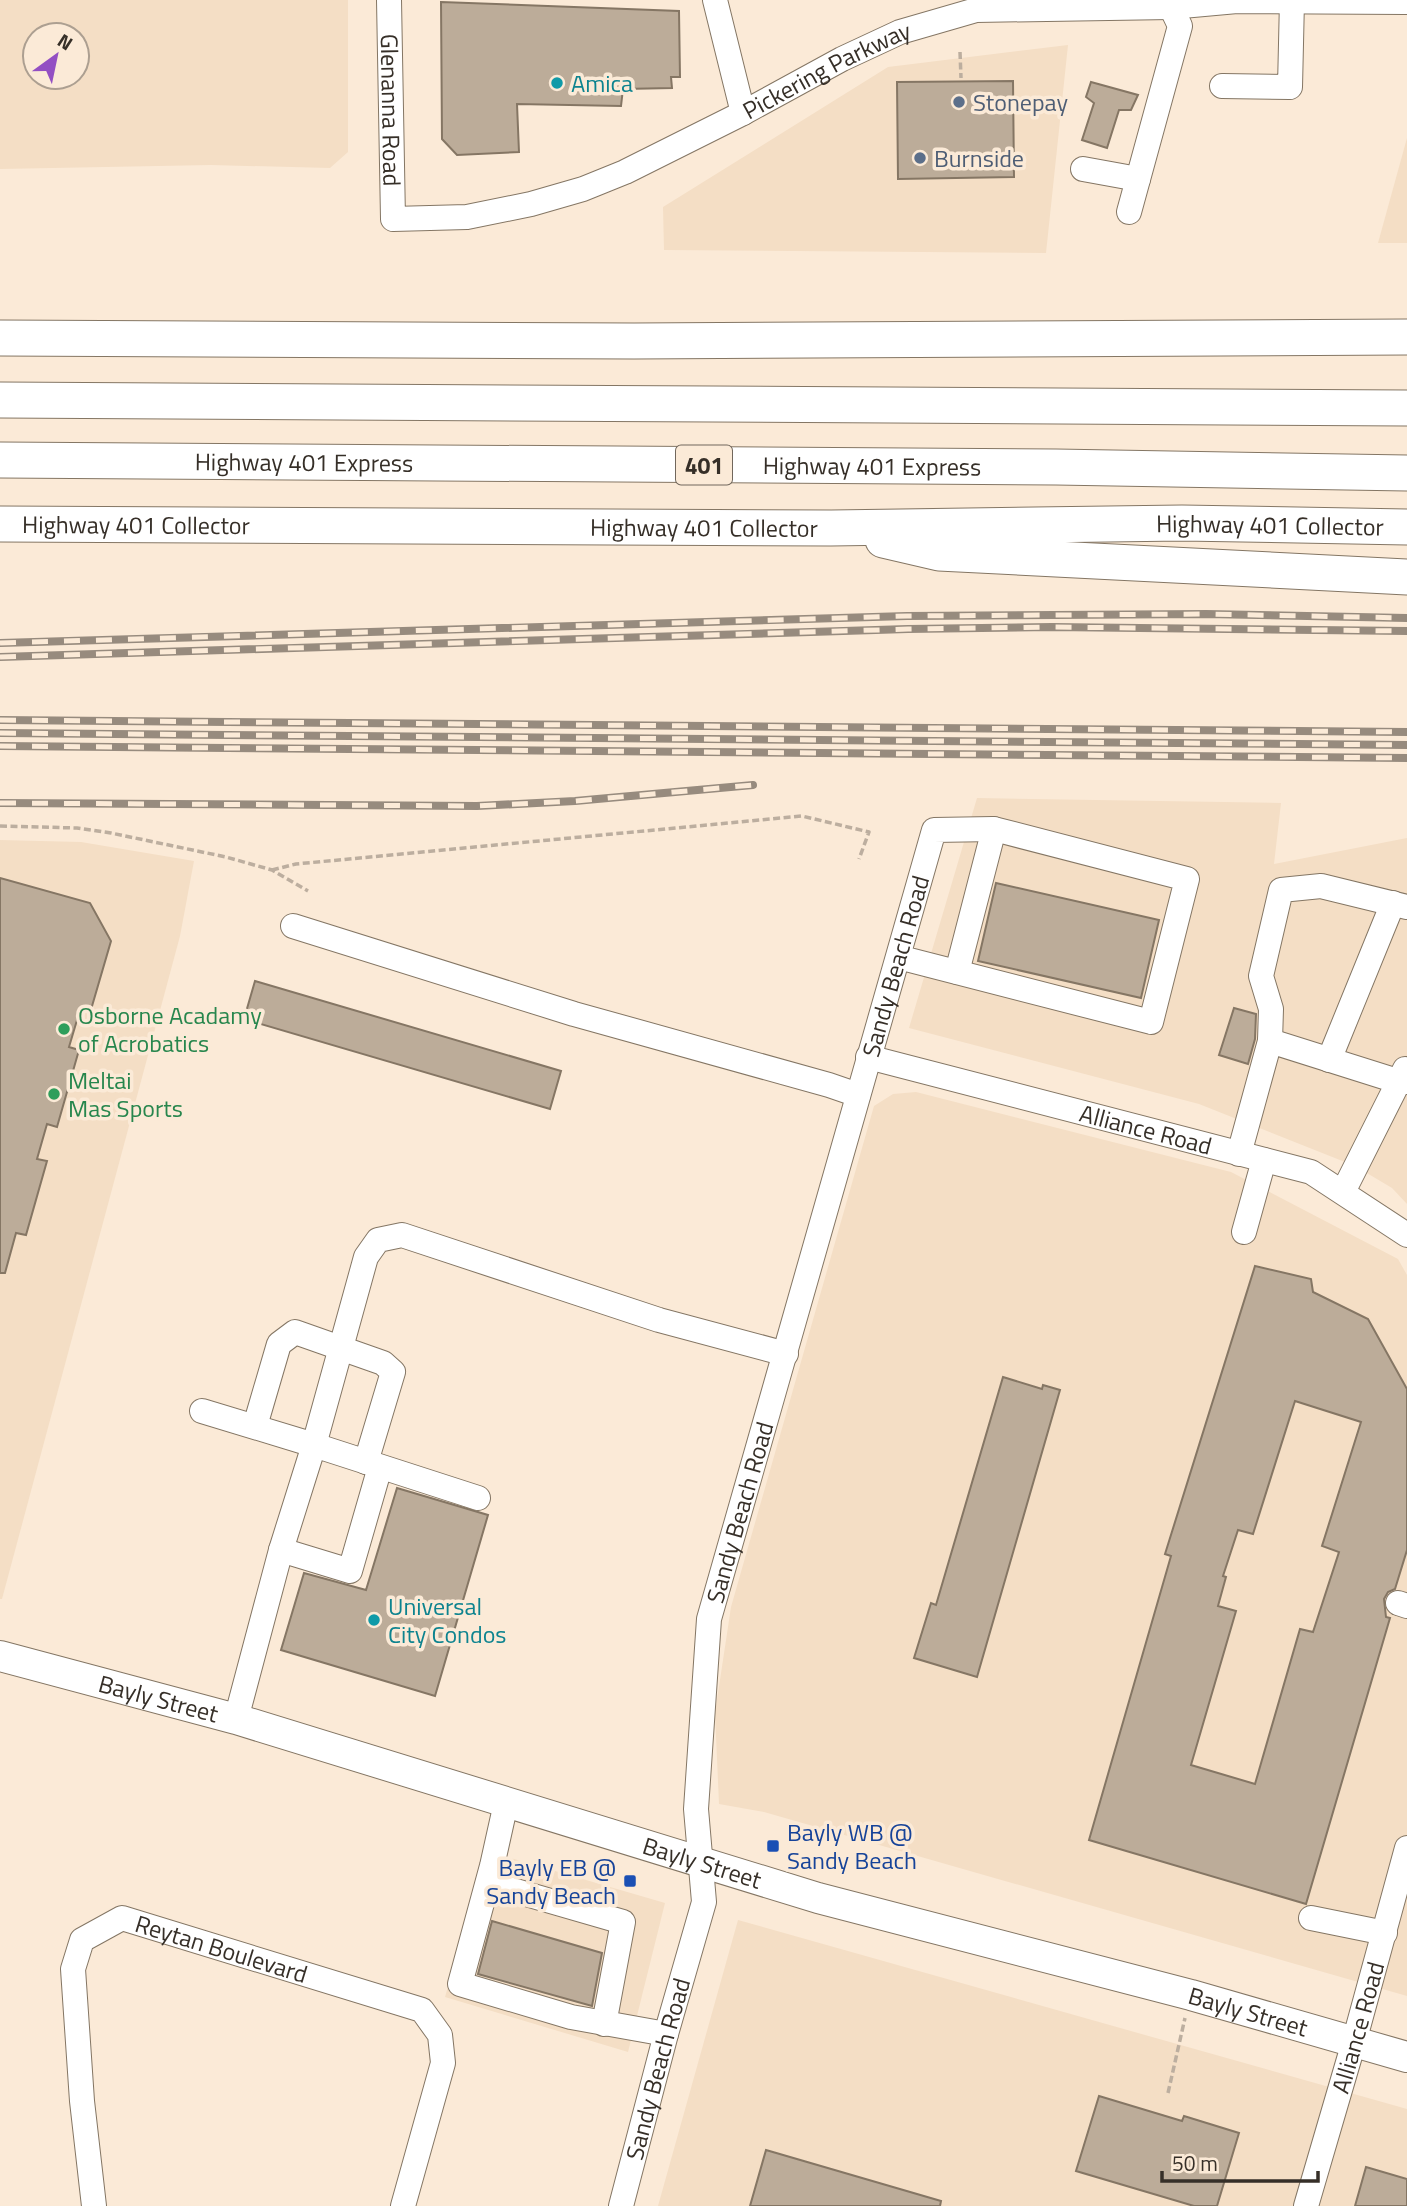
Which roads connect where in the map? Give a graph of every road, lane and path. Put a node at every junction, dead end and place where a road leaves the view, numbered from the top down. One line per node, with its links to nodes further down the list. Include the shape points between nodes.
1 (389, 0): 13 (street, Glenanna Road)
2 (715, 0): 9 (street)
3 (1292, 0): 4 (street, Pickering Parkway); 5 (street, Pickering Parkway); 8 (street, via 1290,88)
4 (1407, 2)
5 (1172, 3): 9 (street, Pickering Parkway, via 976,10 900,32); 11 (street, via 1180,26)
6 (960, 52): 7 (path)
7 (961, 78)
8 (1222, 86)
9 (743, 113): 13 (street, Pickering Parkway, via 583,189 467,217)
10 (1083, 169): 11 (street)
11 (1138, 179): 12 (street)
12 (1129, 212)
13 (393, 219)
14 (1407, 337): 15 (highway)
15 (0, 338)
16 (0, 400): 17 (highway)
17 (1407, 408)
18 (0, 460): 19 (highway, Highway 401 Express / 401)
19 (1407, 473)
20 (0, 524): 22 (highway, Highway 401 Collector)
21 (1407, 527): 22 (highway, Highway 401 Collector, via 1182,523)
22 (831, 528): 23 (highway, via 939,553)
23 (1407, 577)
24 (0, 825): 27 (path, via 111,833)
25 (994, 830): 31 (street, Sandy Beach Road, via 934,830); 32 (street); 32 (street, via 1187,879 1151,1022)
26 (859, 859): 27 (path, via 869,832 802,816)
27 (272, 870): 28 (path)
28 (309, 891)
29 (1400, 905): 33 (street, via 1321,886 1281,890 1261,976 1271,1010); 35 (street)
30 (293, 926): 37 (street)
31 (898, 957): 32 (street); 34 (street, Sandy Beach Road)
32 (957, 972)
33 (1270, 1041): 35 (street); 38 (street)
34 (868, 1057): 37 (street, Sandy Beach Road); 38 (street, Alliance Road)
35 (1329, 1059): 36 (street)
36 (1404, 1076): 40 (street)
37 (858, 1096): 44 (street, Sandy Beach Road)
38 (1239, 1154): 39 (street, Alliance Road)
39 (1265, 1160): 40 (street, Alliance Road, via 1311,1172); 41 (street)
40 (1343, 1192): 42 (street, Alliance Road)
41 (1244, 1232)
42 (1407, 1235)
43 (340, 1347): 44 (street, via 366,1257 378,1240 402,1235 659,1320); 45 (street, via 295,1332 279,1343); 47 (street); 48 (street, via 383,1363 393,1372)
44 (786, 1353): 55 (street, Sandy Beach Road, via 709,1619 696,1809)
45 (255, 1409): 46 (street); 47 (street)
46 (202, 1411)
47 (314, 1445): 48 (street); 50 (street)
48 (373, 1465): 49 (street); 50 (street, via 350,1570)
49 (478, 1497)
50 (281, 1550): 52 (street)
51 (0, 1656): 52 (main road, Bayly Street)
52 (236, 1719): 53 (main road, Bayly Street)
53 (506, 1802): 55 (main road, Bayly Street); 56 (street)
54 (1407, 1848): 57 (street, Alliance Road)
55 (701, 1863): 60 (main road, Bayly Street); 62 (street, Sandy Beach Road, via 704,1902)
56 (488, 1883): 61 (street, via 623,1922); 61 (street, via 460,1984)
57 (1401, 1890): 59 (street, Alliance Road)
58 (1311, 1918): 59 (street)
59 (1385, 1933): 63 (street, Alliance Road)
60 (1191, 1996): 63 (main road, Bayly Street); 65 (path)
61 (604, 2024): 62 (street)
62 (666, 2034): 68 (street, Sandy Beach Road)
63 (1354, 2042): 64 (main road, Bayly Street); 69 (street, Alliance Road)
64 (1407, 2057)
65 (1168, 2093)
66 (94, 2206): 67 (street, Reytan Boulevard, via 73,1969 82,1940 122,1918 422,2010 440,2035 443,2063)
67 (403, 2206)
68 (621, 2206)
69 (1306, 2206)

